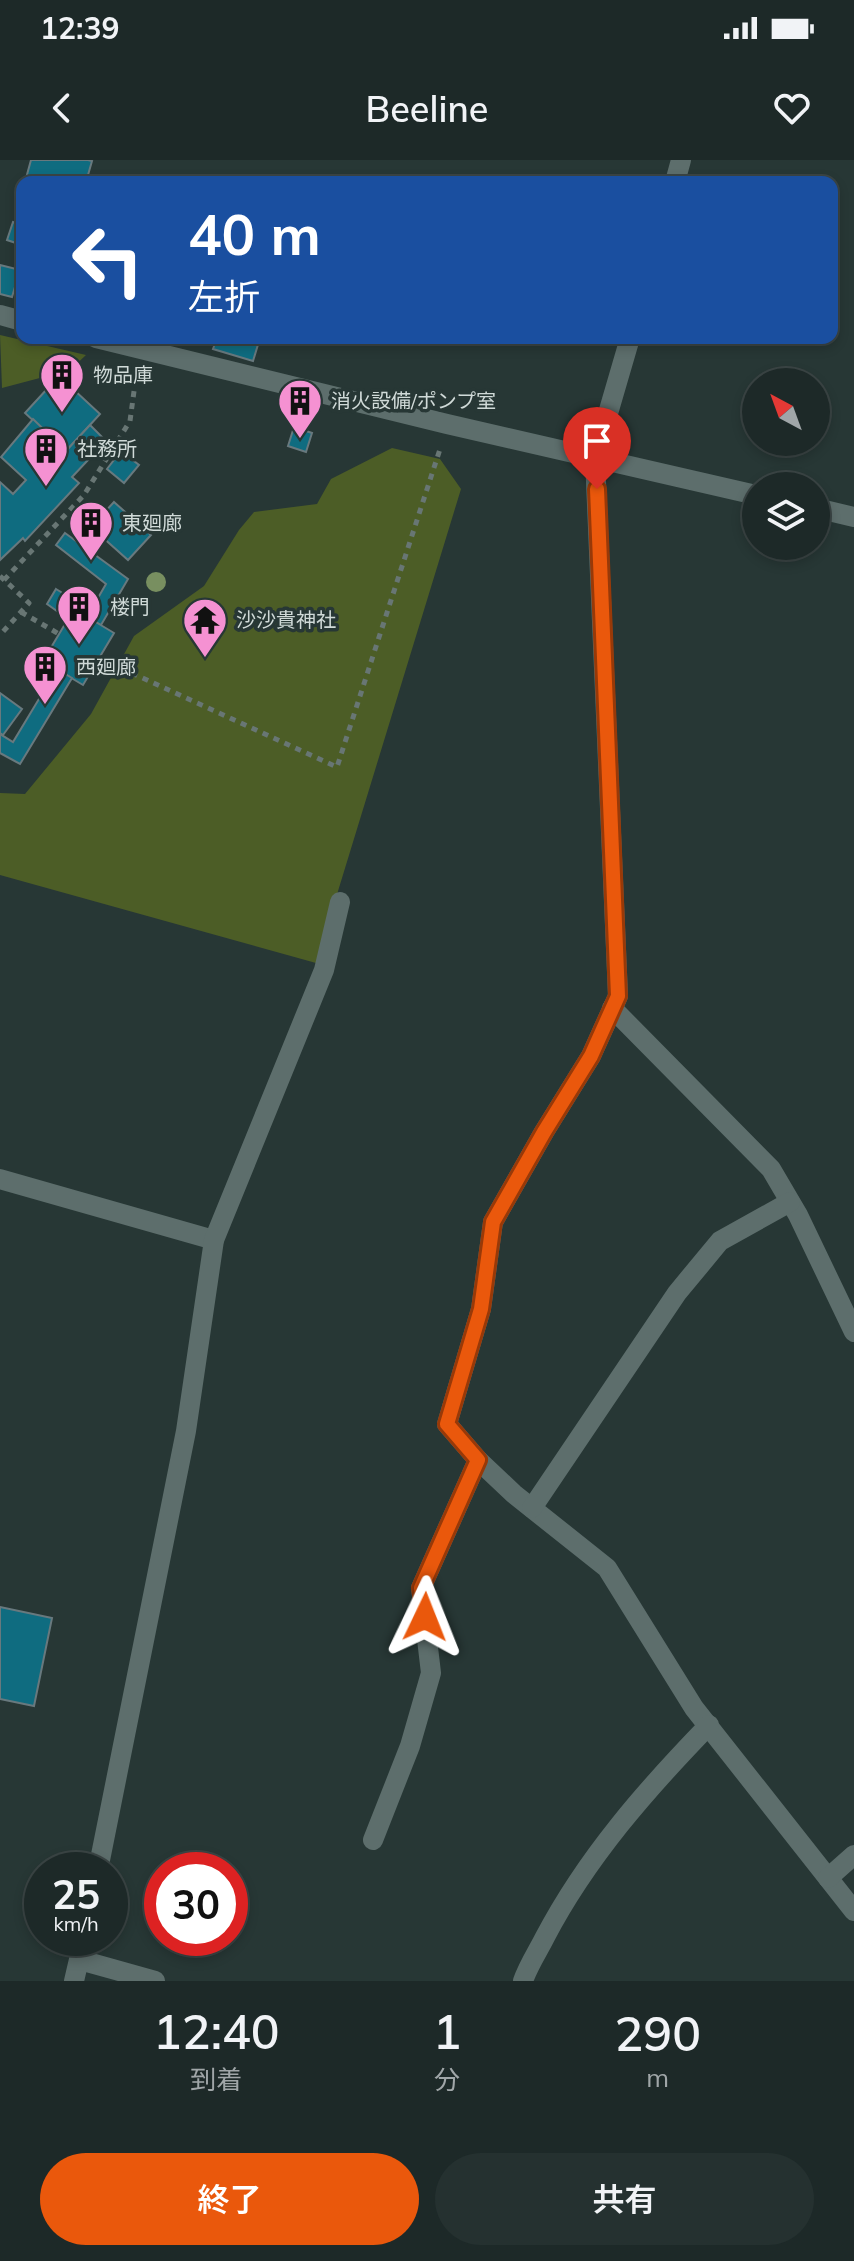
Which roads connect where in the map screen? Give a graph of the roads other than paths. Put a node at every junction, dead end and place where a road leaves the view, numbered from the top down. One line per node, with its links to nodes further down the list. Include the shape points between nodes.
1 (122, 344): 3 (street)
2 (628, 344): 3 (street)
3 (595, 458): 4 (street); 8 (street, via 615,866 618,996)
4 (742, 492)
5 (830, 511): 6 (street)
6 (854, 517)
7 (340, 902): 11 (street, via 324,970)
8 (612, 1008): 10 (street, via 771,1169); 13 (street, via 591,1056 493,1222 481,1309 447,1424)
9 (0, 1179): 11 (street)
10 (790, 1202): 12 (street); 14 (street, via 720,1241 677,1293)
11 (214, 1240): 17 (street, via 186,1431)
12 (853, 1323)
13 (478, 1460): 14 (street); 16 (street, via 421,1588 431,1673 410,1746)
14 (532, 1508): 15 (street, via 607,1568)
15 (709, 1725): 19 (street); 25 (street, via 603,1843 561,1907)
16 (373, 1840)
17 (102, 1852)
18 (854, 1855): 19 (street)
19 (828, 1878): 20 (street)
20 (854, 1911)
21 (81, 1956): 22 (street)
22 (80, 1960): 23 (street); 24 (street)
23 (74, 1981)
24 (155, 1981)
25 (523, 1981)

